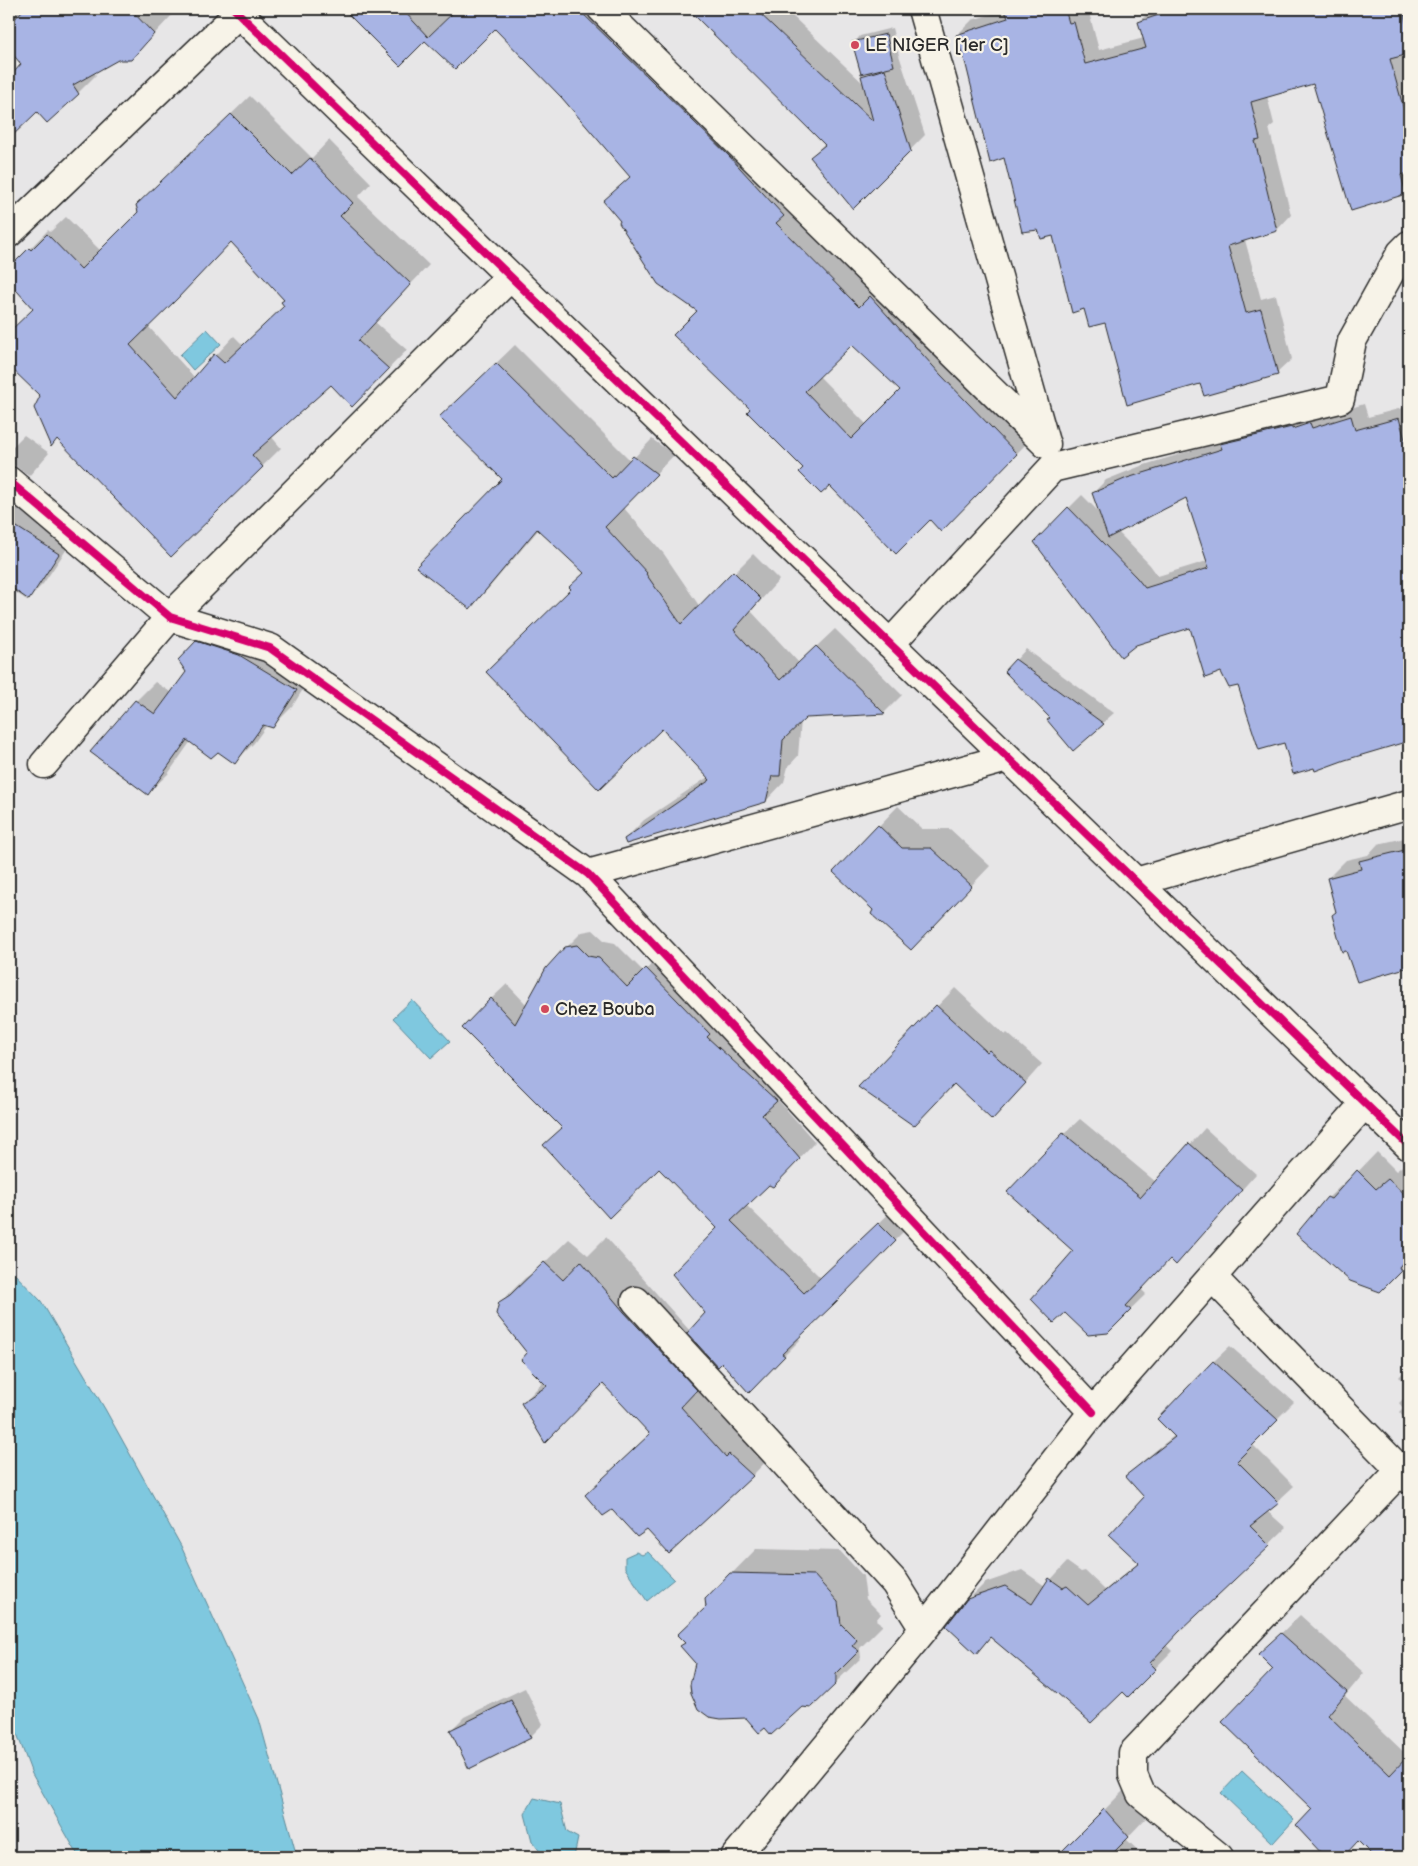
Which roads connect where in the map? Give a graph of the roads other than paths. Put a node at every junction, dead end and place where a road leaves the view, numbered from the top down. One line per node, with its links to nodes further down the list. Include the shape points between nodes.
1 (602, 9): 7 (street)
2 (922, 9): 7 (street)
3 (238, 10): 4 (street); 6 (street)
4 (9, 233)
5 (1409, 245): 7 (street, via 1401,253 1352,341 1340,398)
6 (510, 277): 9 (street); 10 (street)
7 (1049, 456): 10 (street)
8 (9, 481): 9 (street)
9 (170, 618): 12 (street); 14 (street, via 270,648)
10 (890, 644): 11 (street)
11 (1008, 758): 14 (street); 15 (street)
12 (44, 764)
13 (1409, 804): 15 (street)
14 (588, 874): 20 (street)
15 (1136, 882): 16 (street)
16 (1365, 1103): 17 (street); 18 (street)
17 (1406, 1138)
18 (1212, 1278): 20 (street); 21 (street)
19 (636, 1301): 22 (street, via 895,1583)
20 (1094, 1412): 22 (street)
21 (1405, 1475): 24 (street, via 1132,1753 1133,1775 1141,1794)
22 (924, 1629): 23 (street)
23 (735, 1857)
24 (1219, 1857)

